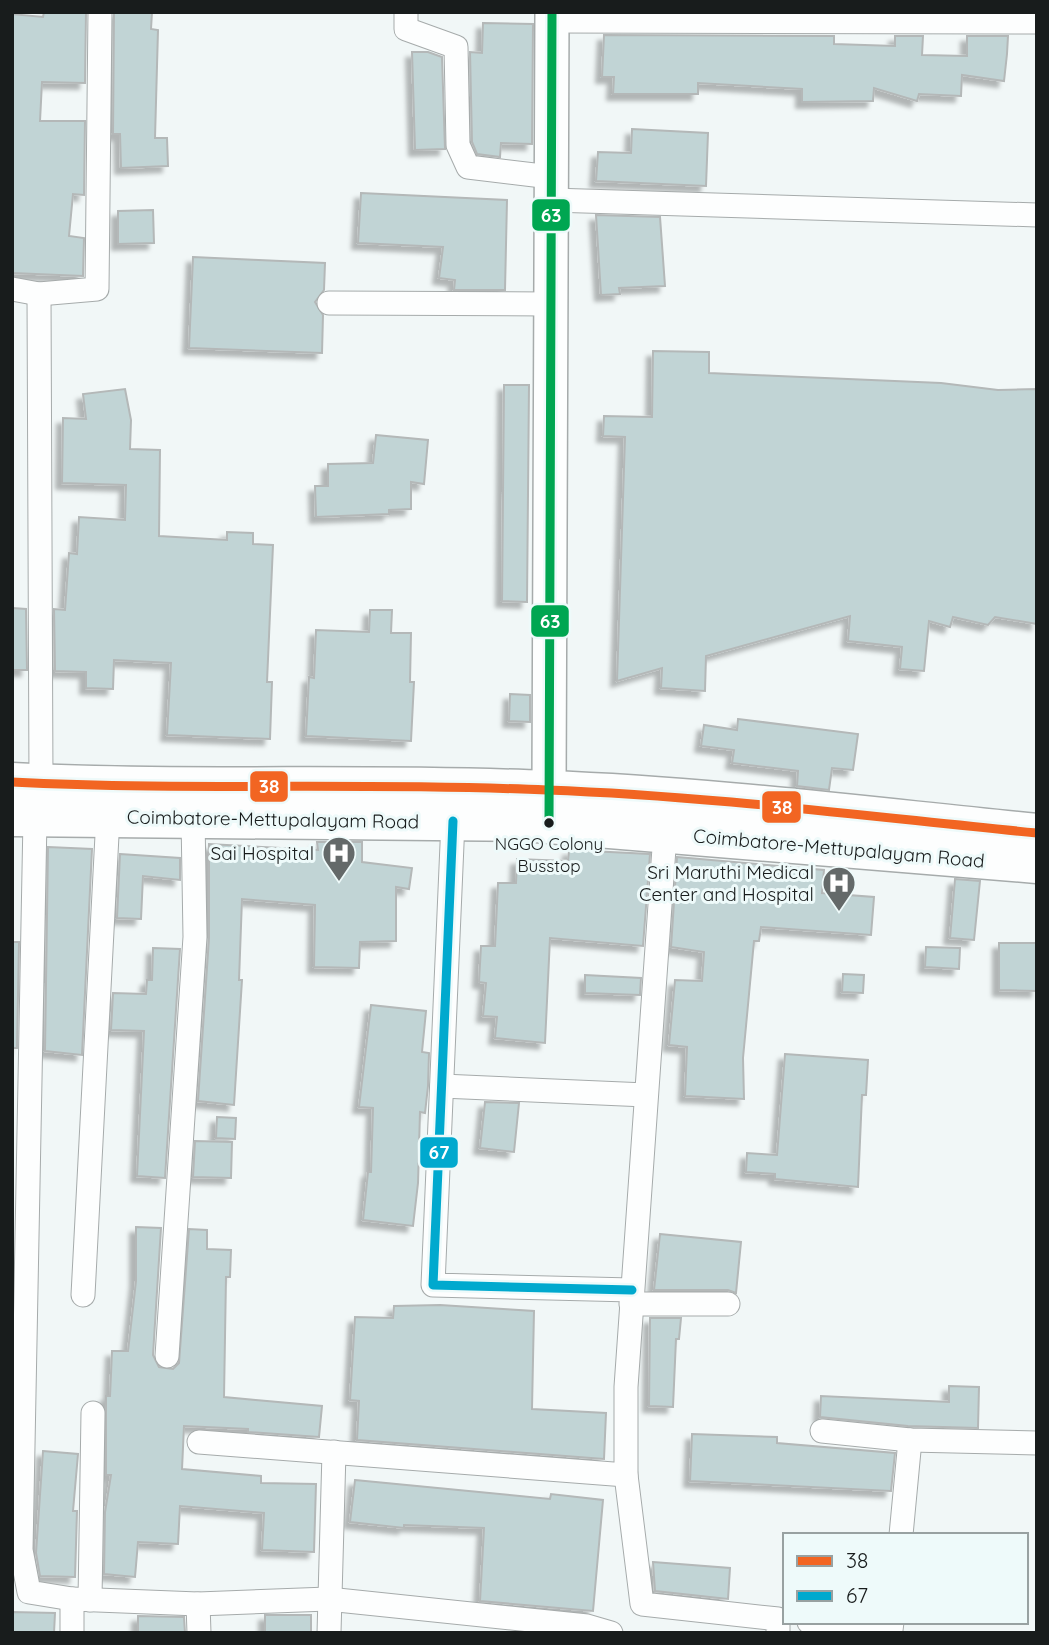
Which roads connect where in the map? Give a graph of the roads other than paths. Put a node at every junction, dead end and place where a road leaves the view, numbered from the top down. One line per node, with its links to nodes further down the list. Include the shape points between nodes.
1 (100, 12): 10 (street, via 97,289)
2 (406, 12): 7 (street, via 406,29 456,47 458,145 468,167)
3 (552, 17): 4 (street); 7 (street)
4 (883, 17): 5 (street)
5 (1006, 17): 6 (street)
6 (1037, 22)
7 (551, 188): 8 (street); 12 (street)
8 (1037, 215)
9 (12, 289): 10 (street)
10 (39, 294): 13 (street)
11 (329, 303): 12 (street)
12 (551, 304): 14 (street)
13 (25, 800): 14 (highway); 15 (highway, Coimbatore-Mettupalayam Road); 36 (street, via 21,1550 29,1592)
14 (549, 807): 17 (highway, Coimbatore-Mettupalayam Road); 18 (highway, Coimbatore-Mettupalayam Road); 19 (highway, via 780,808)
15 (108, 817): 16 (highway, Coimbatore-Mettupalayam Road); 23 (street)
16 (193, 818): 17 (highway, Coimbatore-Mettupalayam Road); 26 (street, via 195,937)
17 (453, 821): 21 (street)
18 (665, 834): 20 (highway, Coimbatore-Mettupalayam Road); 22 (street)
19 (1037, 834)
20 (1037, 864)
21 (442, 1086): 22 (street); 24 (street, via 433,1285)
22 (646, 1095): 24 (street)
23 (83, 1295)
24 (631, 1297): 25 (street); 33 (street)
25 (727, 1304)
26 (167, 1356)
27 (93, 1413): 36 (street)
28 (822, 1431): 29 (street)
29 (910, 1440): 31 (street); 34 (street)
30 (199, 1442): 32 (street)
31 (1037, 1443)
32 (334, 1452): 33 (street); 35 (street)
33 (626, 1475): 39 (street, via 642,1604)
34 (901, 1533)
35 (328, 1599): 37 (street); 38 (street); 44 (street)
36 (81, 1600): 37 (street); 42 (street)
37 (198, 1604): 43 (street)
38 (473, 1623): 45 (street, via 587,1626)
39 (780, 1624)
40 (830, 1624): 41 (street, via 891,1630)
41 (892, 1624)
42 (72, 1633)
43 (199, 1633)
44 (329, 1633)
45 (611, 1633)

